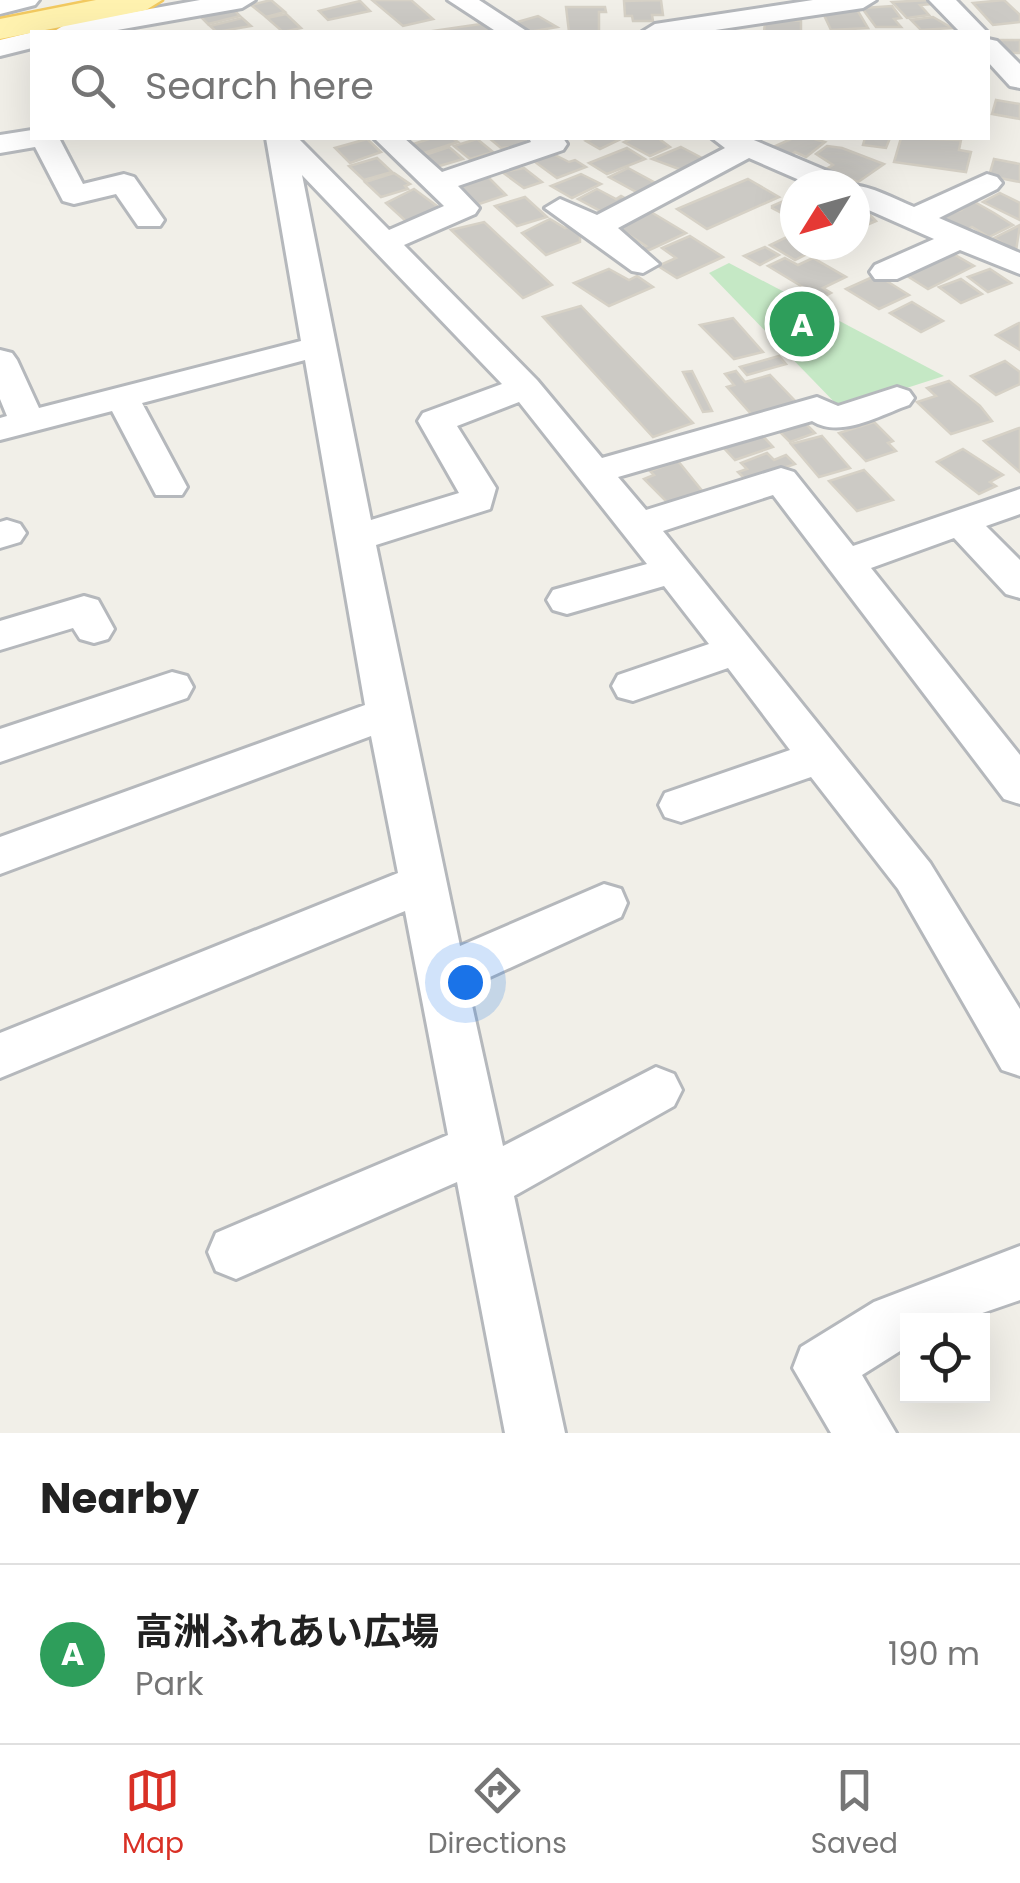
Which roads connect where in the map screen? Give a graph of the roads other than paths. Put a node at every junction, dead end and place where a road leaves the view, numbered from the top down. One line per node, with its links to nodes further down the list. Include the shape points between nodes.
1 (26, 0): 6 (street)
2 (242, 0): 7 (street)
3 (461, 0): 12 (street)
4 (862, 0): 8 (street)
5 (942, 0): 14 (street)
6 (0, 6)
7 (156, 8): 9 (main road); 10 (street); 11 (street)
8 (811, 20): 13 (street)
9 (0, 29)
10 (74, 30)
11 (186, 30)
12 (512, 30)
13 (682, 30)
14 (972, 30)
15 (990, 35): 16 (street)
16 (1020, 35)
17 (30, 40): 18 (street)
18 (0, 48)
19 (990, 49): 20 (street)
20 (1020, 80)
21 (30, 139): 28 (street)
22 (47, 140): 35 (street, via 74,195 124,184)
23 (281, 140): 42 (street)
24 (283, 140): 38 (street)
25 (390, 140): 30 (street)
26 (546, 140): 30 (street, via 553,144)
27 (750, 143): 29 (street); 36 (street)
28 (0, 144)
29 (805, 170)
30 (439, 183): 38 (street, via 464,208)
31 (988, 183): 34 (street)
32 (870, 200): 34 (street)
33 (560, 208): 36 (street)
34 (918, 217): 37 (street)
35 (149, 220)
36 (597, 227): 39 (street)
37 (962, 238): 40 (street); 41 (street)
38 (386, 242): 44 (street)
39 (643, 264)
40 (1020, 266)
41 (886, 272)
42 (320, 346): 45 (street, via 164,369); 53 (street)
43 (0, 360): 47 (street)
44 (525, 387): 48 (street); 53 (street, via 436,421 478,488 477,500)
45 (122, 397): 47 (street); 49 (street)
46 (896, 398): 48 (street, via 834,419 817,408)
47 (13, 425)
48 (594, 472): 52 (street)
49 (168, 486)
50 (1020, 501): 51 (street)
51 (960, 522): 54 (street); 56 (street)
52 (638, 526): 54 (street, via 781,480); 55 (street)
53 (355, 538): 63 (street)
54 (847, 562): 66 (street)
55 (674, 570): 57 (street); 60 (street)
56 (1020, 584)
57 (567, 600)
58 (84, 609): 59 (street)
59 (0, 636)
60 (736, 650): 61 (street); 65 (street)
61 (632, 686)
62 (172, 687): 64 (street)
63 (388, 713): 68 (street); 69 (street)
64 (0, 746)
65 (821, 756): 67 (street); 72 (street, via 914,876)
66 (1020, 787)
67 (681, 805)
68 (0, 856)
69 (423, 882): 71 (street); 73 (street)
70 (604, 903): 71 (street)
71 (442, 976): 75 (street)
72 (1020, 1054)
73 (0, 1056)
74 (656, 1090): 75 (street)
75 (481, 1166): 76 (street); 78 (street)
76 (236, 1252)
77 (1020, 1273): 79 (street, via 926,1304 822,1368)
78 (536, 1433)
79 (866, 1433)

